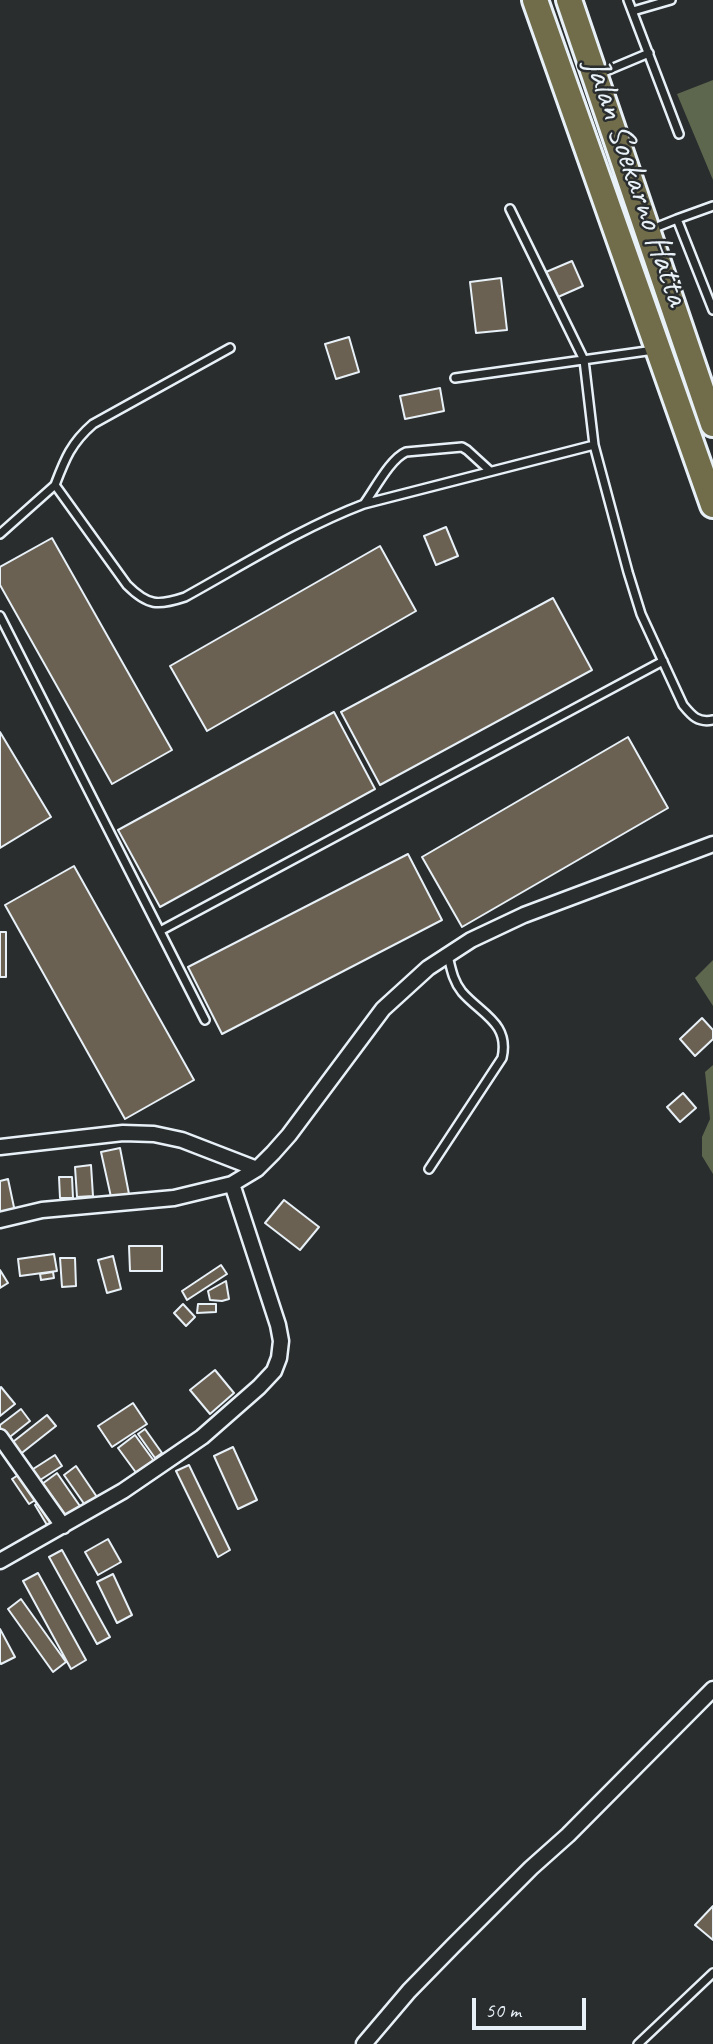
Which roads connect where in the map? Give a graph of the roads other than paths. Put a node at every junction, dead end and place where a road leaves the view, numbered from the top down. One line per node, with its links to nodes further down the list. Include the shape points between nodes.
1 (535, 0): 15 (highway, Jalan Soekarno Hatta)
2 (569, 0): 7 (highway, Jalan Soekarno Hatta)
3 (628, 0): 5 (lane)
4 (671, 0): 5 (lane)
5 (633, 12): 6 (lane)
6 (649, 53): 7 (lane); 8 (lane)
7 (595, 76): 12 (highway, Jalan Soekarno Hatta)
8 (679, 134)
9 (713, 206): 11 (lane)
10 (510, 209): 16 (lane)
11 (677, 219): 12 (lane); 13 (lane)
12 (648, 230): 18 (highway, Jalan Soekarno Hatta)
13 (713, 310)
14 (230, 348): 21 (lane, via 93,424 68,452)
15 (658, 349): 16 (lane); 23 (highway, Jalan Soekarno Hatta)
16 (584, 360): 17 (lane); 19 (lane)
17 (455, 378)
18 (713, 424)
19 (594, 445): 20 (lane); 26 (lane, via 641,614)
20 (490, 471): 22 (lane); 22 (lane, via 462,447 402,453)
21 (55, 485): 22 (lane, via 127,585 140,598 154,603 185,597); 24 (lane)
22 (364, 504)
23 (713, 505)
24 (0, 534)
25 (0, 616): 29 (lane)
26 (663, 661): 27 (lane, via 691,715); 29 (lane)
27 (713, 720)
28 (709, 848): 30 (street, via 524,915)
29 (160, 932): 31 (lane)
30 (447, 955): 33 (lane, via 456,984 500,1030 504,1048 502,1058); 34 (street, via 383,1009 289,1135)
31 (205, 1020)
32 (0, 1147): 34 (street, via 123,1133 154,1134)
33 (429, 1168)
34 (257, 1169): 35 (street)
35 (232, 1184): 36 (street, via 174,1198 43,1210); 38 (street, via 278,1325 281,1341 274,1371 202,1437)
36 (0, 1220)
37 (0, 1437): 38 (street)
38 (63, 1526): 39 (street)
39 (0, 1561)
40 (713, 1689): 42 (street, via 452,1947)
41 (713, 1973): 43 (lane)
42 (365, 2044)
43 (638, 2044)

